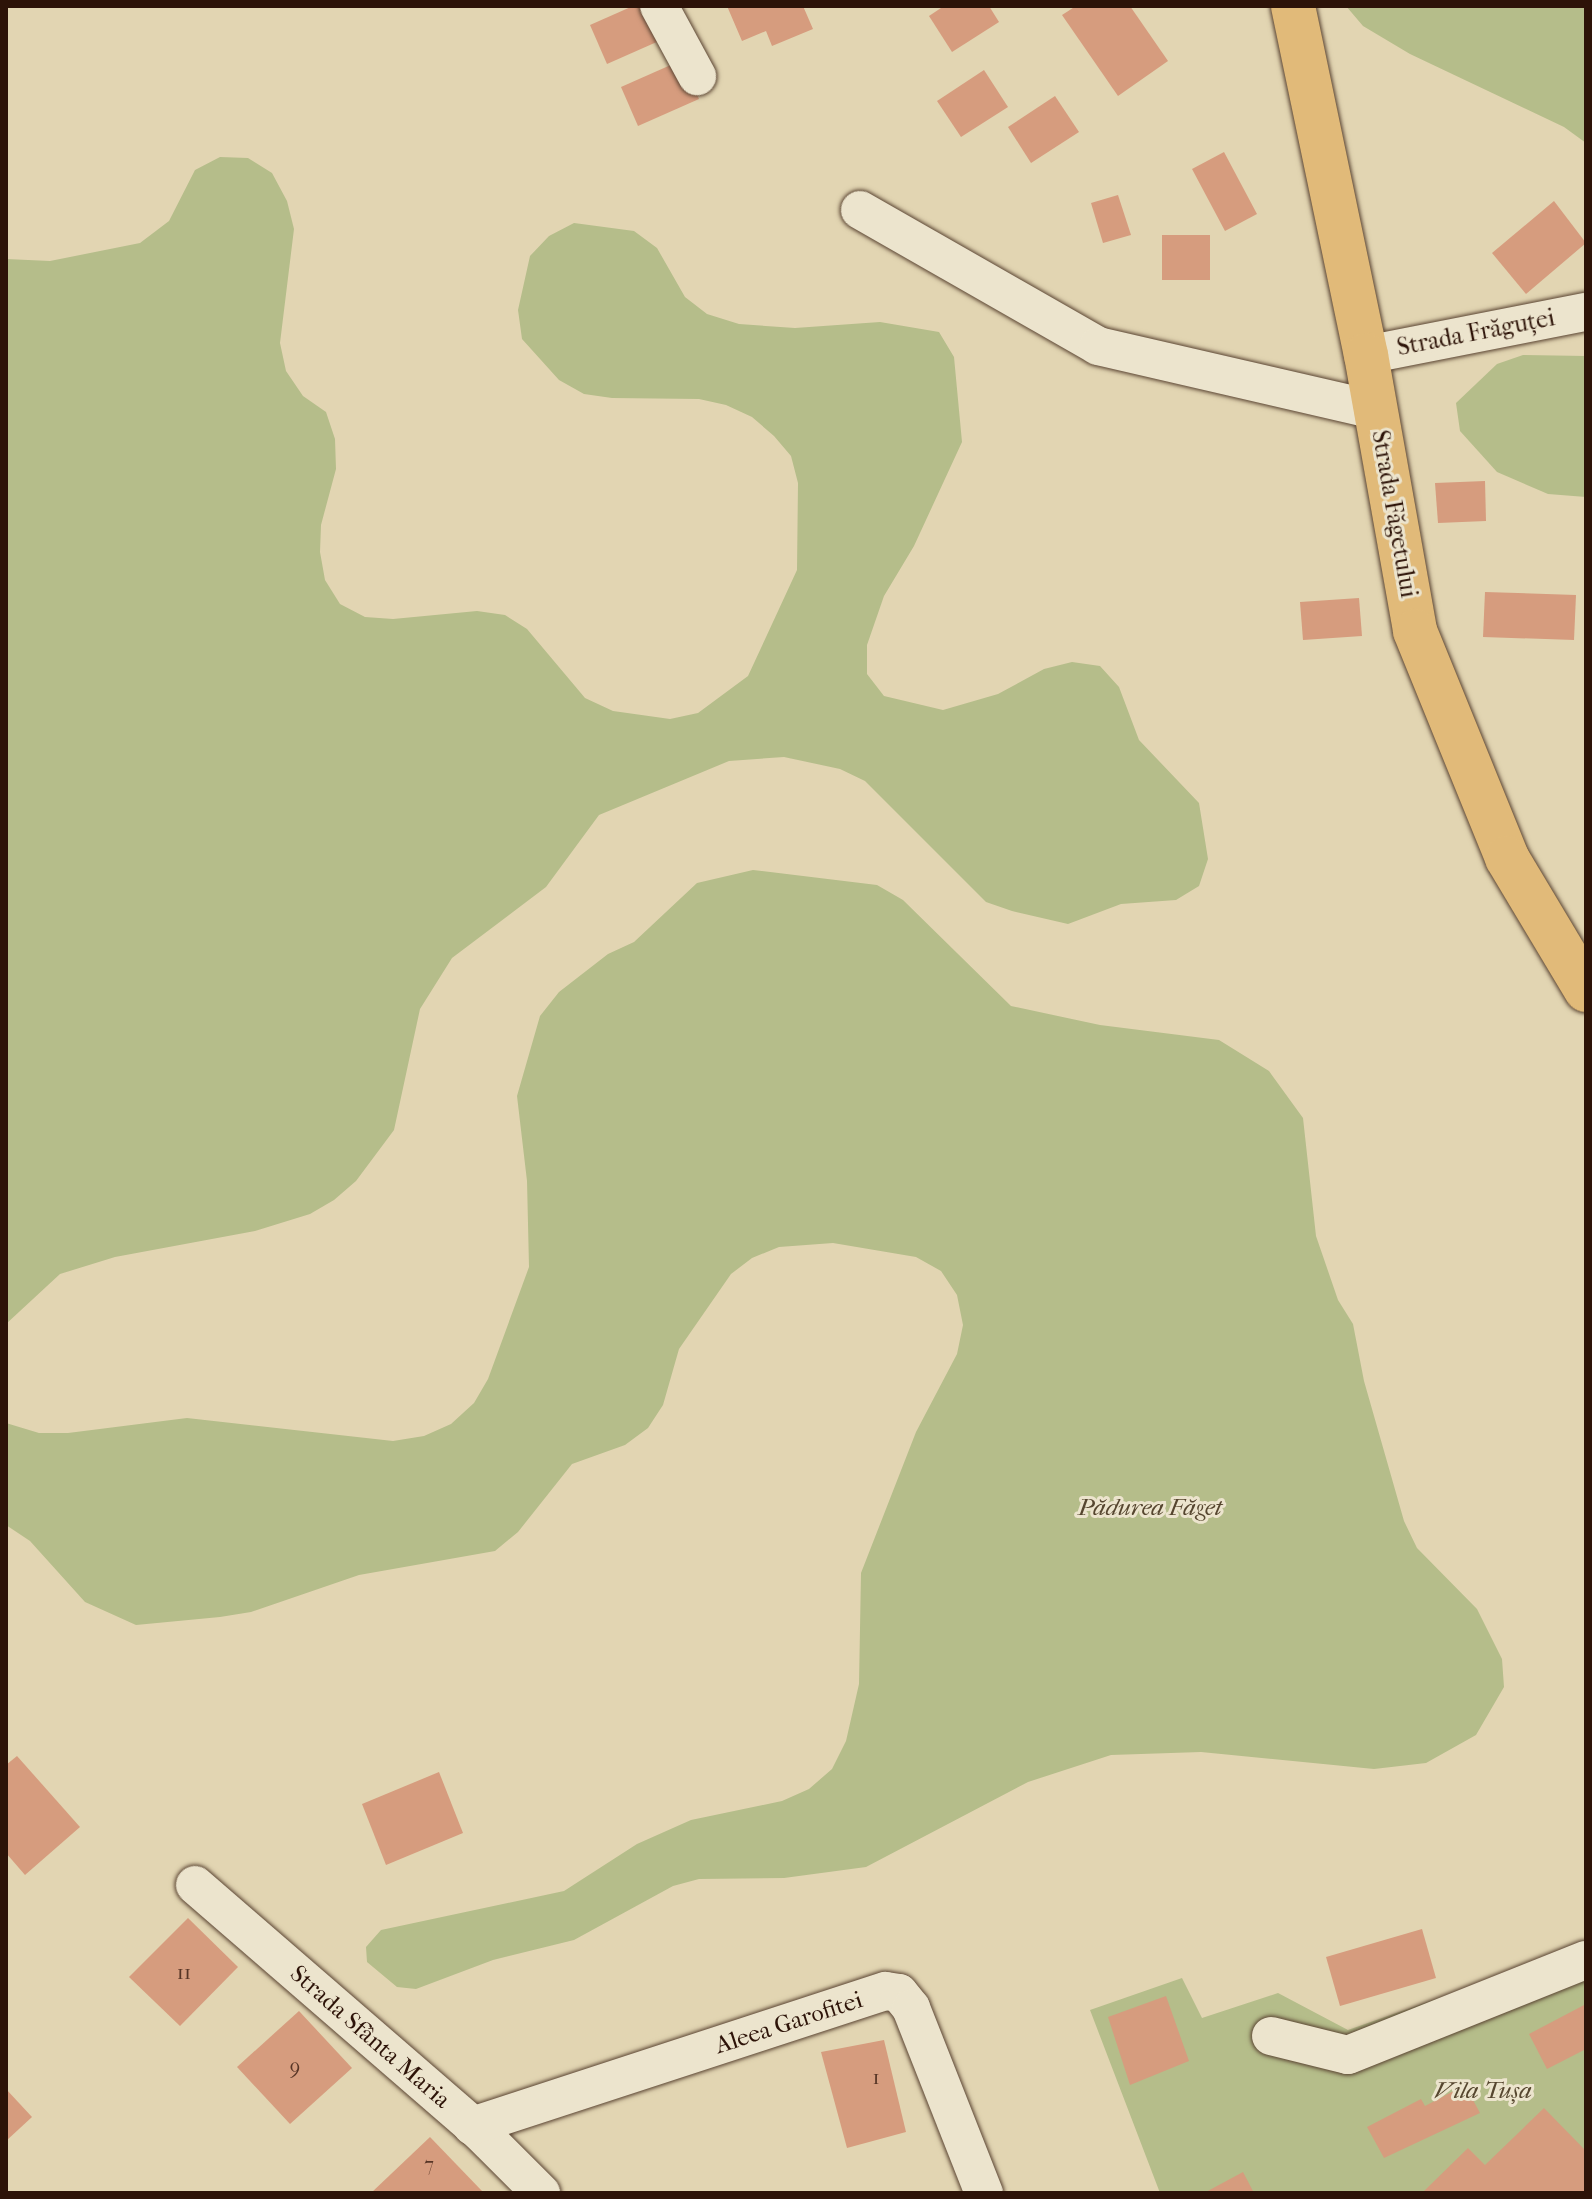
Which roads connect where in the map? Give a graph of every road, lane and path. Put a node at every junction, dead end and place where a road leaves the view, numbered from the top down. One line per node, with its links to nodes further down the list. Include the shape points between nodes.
1 (659, 6): 3 (street)
2 (1293, 6): 6 (main road, Strada Făgetului)
3 (697, 76)
4 (860, 210): 7 (street, via 1098,346)
5 (1586, 312): 6 (street, Strada Frăguței)
6 (1366, 355): 7 (main road, Strada Făgetului)
7 (1376, 410): 8 (main road, Strada Făgetului, via 1415,631 1507,858)
8 (1586, 990)
9 (195, 1885): 12 (street, Strada Sfânta Maria)
10 (1586, 1960): 11 (street, via 1348,2055)
11 (1271, 2036)
12 (472, 2126): 13 (street, Strada Sfânta Maria); 14 (street, Aleea Garofitei, via 886,1991 899,1993 911,2008)
13 (541, 2193)
14 (984, 2193)

